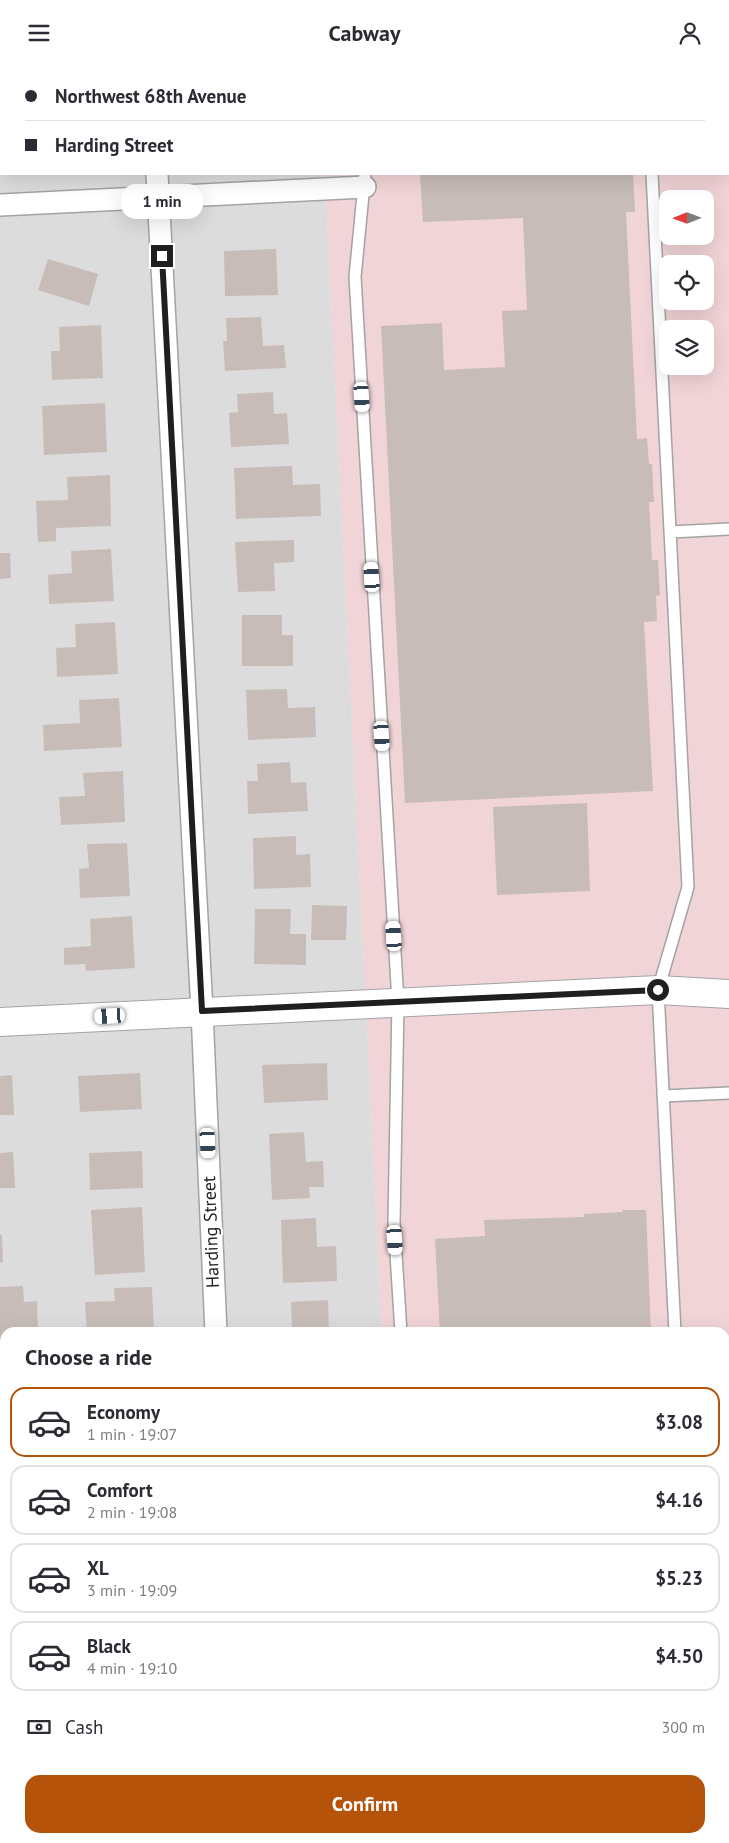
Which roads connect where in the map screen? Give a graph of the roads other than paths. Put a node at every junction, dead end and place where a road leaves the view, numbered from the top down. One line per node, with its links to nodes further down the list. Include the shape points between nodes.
1 (157, 175): 4 (street, Harding Street)
2 (652, 175): 7 (lane)
3 (365, 180): 4 (street); 11 (lane, via 354,277)
4 (158, 197): 5 (street); 12 (street, Harding Street)
5 (0, 205)
6 (729, 529): 7 (lane)
7 (671, 532): 9 (lane, via 688,887)
8 (729, 977): 9 (street)
9 (658, 990): 10 (street); 11 (street); 15 (lane)
10 (729, 994)
11 (398, 1002): 12 (street); 17 (lane, via 394,1222)
12 (202, 1011): 13 (street); 16 (street, Harding Street)
13 (0, 1021)
14 (729, 1093): 15 (lane)
15 (663, 1096): 18 (lane)
16 (216, 1327)
17 (401, 1327)
18 (675, 1327)

